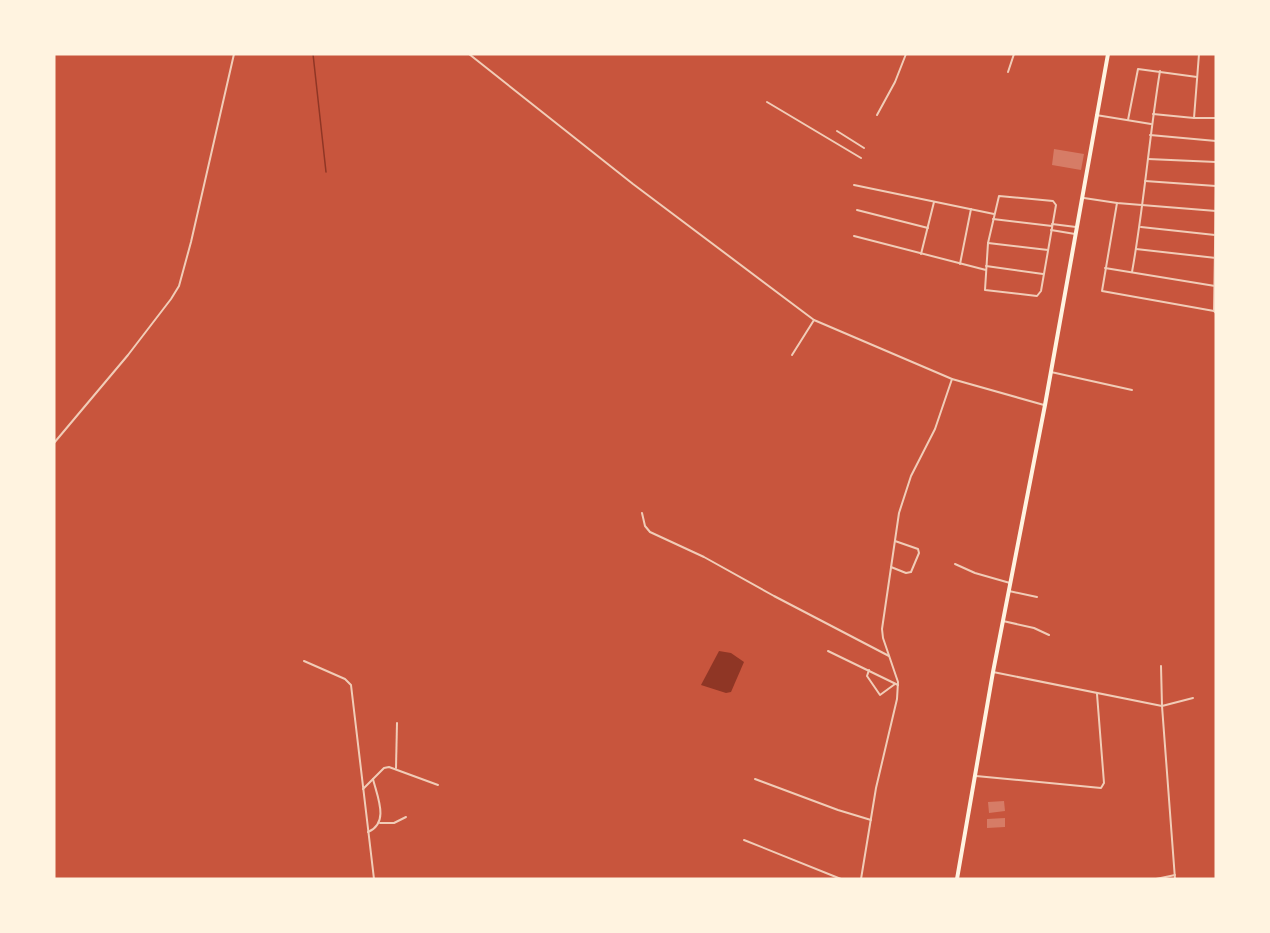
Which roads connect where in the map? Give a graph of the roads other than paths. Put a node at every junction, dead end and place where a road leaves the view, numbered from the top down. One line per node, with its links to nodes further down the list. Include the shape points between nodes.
1 (234, 54): 63 (street, via 179,286 128,356)
2 (469, 54): 57 (street)
3 (906, 54): 12 (street)
4 (1014, 54): 8 (street)
5 (1108, 54): 13 (main road)
6 (1199, 54): 9 (street)
7 (1160, 71): 9 (street); 11 (street); 16 (street, via 1138,69)
8 (1008, 72)
9 (1197, 77): 15 (street)
10 (767, 102): 22 (street)
11 (1153, 114): 15 (street); 17 (street)
12 (877, 115)
13 (1096, 115): 16 (street); 28 (main road)
14 (1216, 117): 15 (street)
15 (1194, 118)
16 (1128, 120): 17 (street)
17 (1152, 124): 19 (street)
18 (837, 131): 21 (street)
19 (1150, 135): 20 (street); 23 (street)
20 (1216, 141)
21 (864, 148)
22 (861, 158)
23 (1148, 159): 24 (street); 25 (street)
24 (1216, 162)
25 (1145, 181): 27 (street); 31 (street)
26 (854, 185): 29 (street)
27 (1216, 185): 34 (street)
28 (1081, 198): 30 (street); 38 (main road)
29 (934, 202): 32 (street); 40 (street)
30 (1117, 203): 31 (street); 51 (street)
31 (1143, 204): 34 (street); 39 (street)
32 (971, 209): 35 (street); 49 (street)
33 (857, 210): 40 (street)
34 (1216, 211): 42 (street)
35 (994, 214): 36 (street); 37 (street, via 999,196 1053,201 1056,205)
36 (993, 219): 37 (street); 44 (street)
37 (1052, 227): 38 (street); 41 (street); 46 (street)
38 (1076, 227): 41 (main road)
39 (1139, 227): 42 (street); 45 (street)
40 (928, 228): 47 (street)
41 (1075, 234): 59 (main road)
42 (1215, 235): 48 (street)
43 (854, 236): 47 (street)
44 (988, 243): 46 (street); 50 (street)
45 (1136, 249): 48 (street); 53 (street)
46 (1048, 250): 54 (street)
47 (921, 254): 49 (street)
48 (1216, 258): 55 (street)
49 (960, 264): 52 (street)
50 (986, 266): 52 (street); 54 (street)
51 (1105, 268): 53 (street); 56 (street, via 1102,291)
52 (986, 270): 54 (street, via 985,290 1037,296)
53 (1132, 272): 55 (street)
54 (1043, 274)
55 (1215, 286): 56 (street)
56 (1215, 312)
57 (814, 320): 58 (street); 60 (street)
58 (792, 355)
59 (1051, 372): 61 (street); 62 (main road)
60 (952, 379): 62 (street); 65 (street, via 935,429 911,476)
61 (1132, 390)
62 (1045, 405): 68 (main road)
63 (54, 443)
64 (642, 513): 74 (street, via 651,532)
65 (895, 541): 67 (street); 67 (street, via 918,549 919,553 911,572)
66 (955, 564): 68 (street)
67 (891, 567): 74 (street, via 882,629)
68 (1010, 583): 69 (main road)
69 (1009, 591): 70 (street); 71 (main road)
70 (1037, 597)
71 (1003, 621): 72 (street); 78 (main road)
72 (1049, 635)
73 (828, 651): 77 (street)
74 (889, 656): 79 (street)
75 (304, 661): 89 (street, via 351,685)
76 (1161, 666): 82 (street)
77 (869, 670): 79 (street); 79 (street, via 868,680 878,694)
78 (993, 672): 80 (street); 85 (main road)
79 (896, 684): 91 (street, via 897,699)
80 (1097, 694): 82 (street); 85 (street, via 1104,783 1101,788)
81 (1193, 698): 82 (street)
82 (1162, 706): 95 (street)
83 (397, 723): 84 (street)
84 (396, 769): 86 (street, via 384,768); 88 (street)
85 (976, 776): 99 (main road)
86 (373, 779): 89 (street); 92 (street)
87 (755, 779): 91 (street)
88 (438, 785)
89 (363, 789): 93 (street)
90 (406, 817): 92 (street)
91 (871, 820): 98 (street)
92 (379, 824): 93 (street)
93 (367, 832): 96 (street)
94 (744, 840): 97 (street)
95 (1175, 877): 100 (street)
96 (374, 879)
97 (841, 879)
98 (861, 879)
99 (957, 879)
100 (1156, 879)

